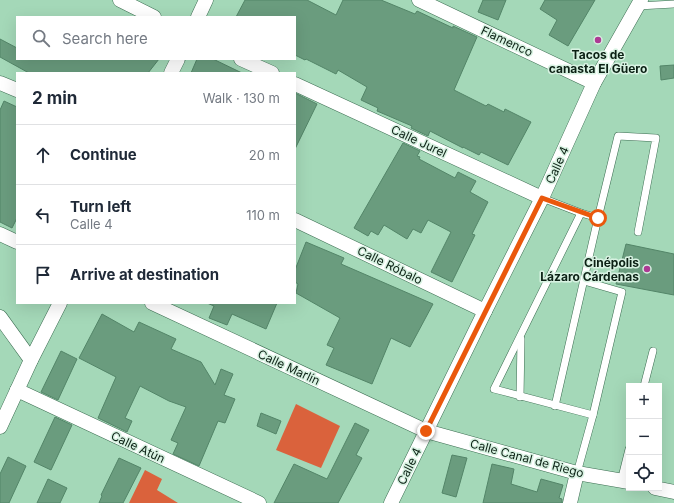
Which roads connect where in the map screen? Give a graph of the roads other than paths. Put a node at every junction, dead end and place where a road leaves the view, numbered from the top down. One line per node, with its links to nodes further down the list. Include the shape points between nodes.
1 (120, 0): 6 (street)
2 (206, 0): 7 (street)
3 (419, 0): 13 (street, Flamenco)
4 (640, 3): 5 (lane); 13 (street, Calle 4)
5 (674, 4)
6 (152, 16)
7 (198, 16)
8 (178, 60): 10 (street)
9 (243, 60): 11 (street)
10 (172, 72)
11 (270, 72)
12 (0, 83): 15 (street)
13 (594, 83): 16 (street, Calle 4)
14 (296, 84): 16 (street, Calle Jurel)
15 (16, 90)
16 (542, 198): 17 (lane); 26 (street, Calle 4)
17 (581, 213): 18 (lane); 28 (lane)
18 (598, 218): 20 (lane, via 618,136 656,138); 23 (lane)
19 (296, 220): 26 (street, Calle Róbalo)
20 (638, 232)
21 (0, 234): 22 (street)
22 (16, 242)
23 (584, 281): 34 (lane); 35 (lane, via 622,292)
24 (59, 304): 30 (street)
25 (154, 304): 37 (street, Calle Marlín)
26 (485, 311): 37 (street, Calle 4)
27 (0, 317): 30 (street)
28 (521, 336): 33 (lane); 33 (lane, via 494,389)
29 (653, 352): 31 (lane)
30 (31, 360): 32 (street)
31 (645, 383)
32 (17, 390): 36 (street); 43 (street, Calle Atún)
33 (520, 396): 34 (lane)
34 (554, 406): 35 (lane)
35 (593, 415): 39 (lane)
36 (0, 427)
37 (426, 431): 39 (street, Calle Canal de Riego); 44 (street, Calle 4)
38 (628, 455): 40 (lane)
39 (577, 473): 40 (street, Calle Canal de Riego); 45 (street)
40 (625, 482)
41 (662, 489): 42 (street)
42 (674, 492)
43 (259, 503)
44 (391, 503)
45 (570, 503)

